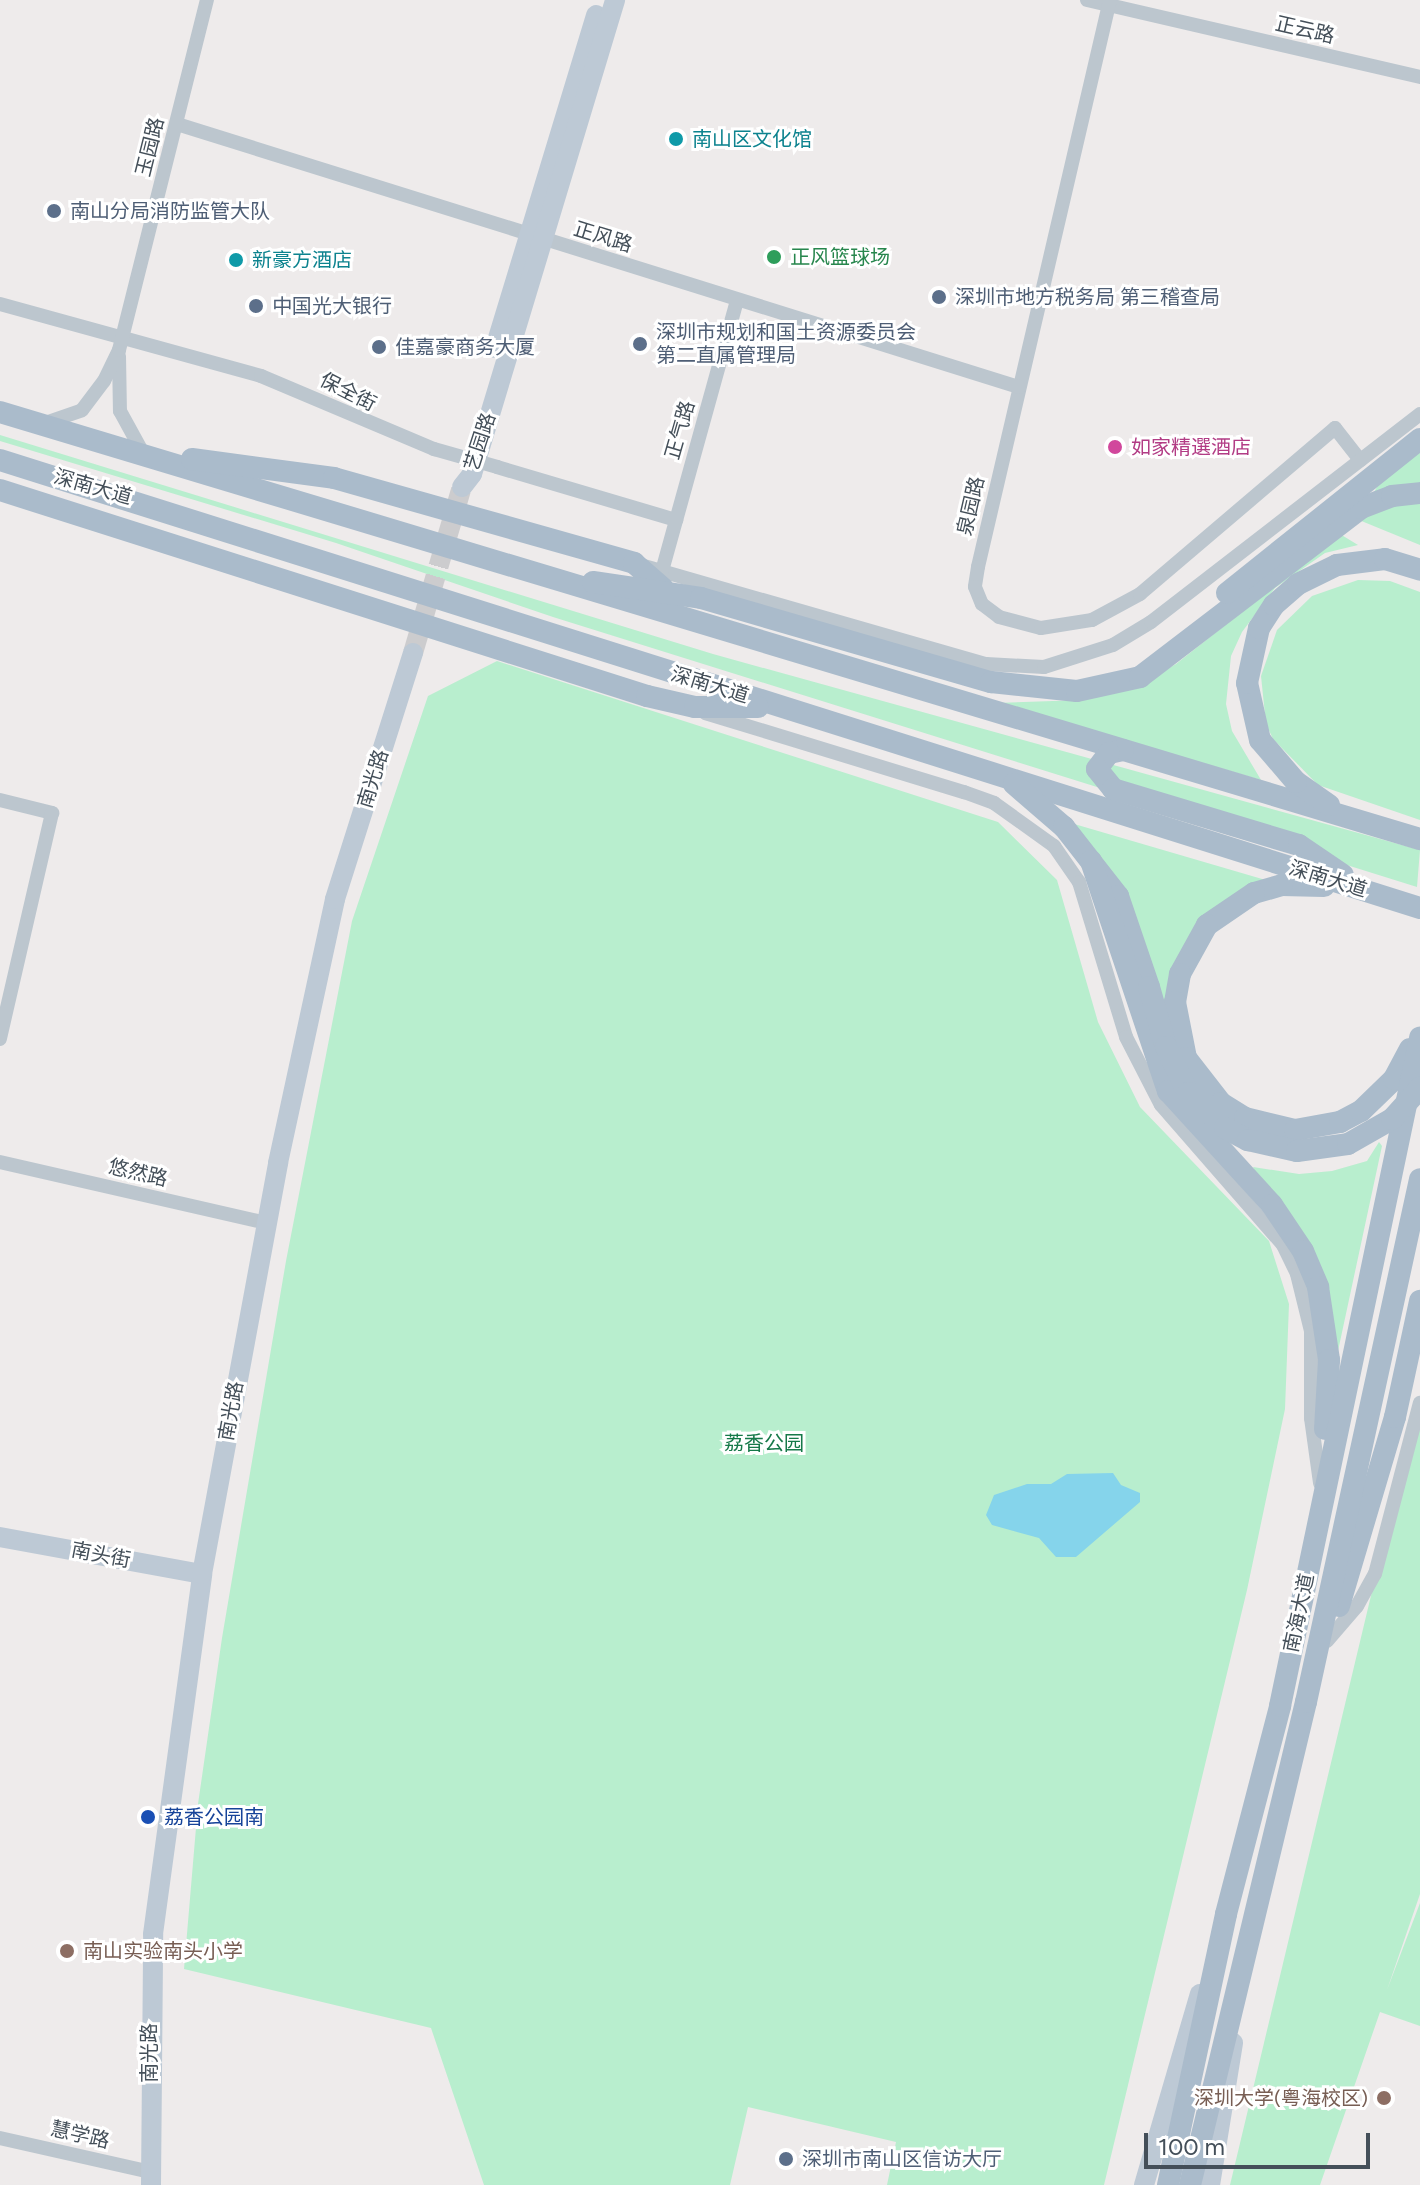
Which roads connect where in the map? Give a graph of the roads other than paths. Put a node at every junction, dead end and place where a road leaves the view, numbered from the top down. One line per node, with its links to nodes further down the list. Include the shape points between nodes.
1 (207, 0): 7 (street, 玉园路)
2 (601, 0): 8 (street, 艺园路)
3 (615, 0): 8 (street, 艺园路)
4 (1087, 0): 5 (street, 正云路)
5 (1110, 3): 6 (street, 正云路); 12 (street, 泉园路)
6 (1420, 77)
7 (177, 124): 8 (street, 正风路); 11 (street, 玉园路)
8 (535, 237): 8 (street, 艺园路, via 459,471 462,487 472,474); 9 (street, 正风路)
9 (737, 300): 12 (street, 正风路); 24 (street, 正气路)
10 (0, 304): 11 (street, 保全街)
11 (121, 343): 15 (street, via 104,381 82,410); 17 (street, via 120,411); 24 (street, 保全街, bridge, via 261,376 376,429)
12 (1019, 387): 19 (street, 泉园路, via 975,587 989,612 1041,628 1092,620 1140,594 1335,428)
13 (0, 412): 15 (main road)
14 (1420, 414): 19 (street)
15 (41, 424): 17 (main road)
16 (1420, 439): 30 (main road, via 1157,648 1101,678)
17 (143, 453): 26 (main road); 27 (main road, via 334,478 634,563)
18 (0, 460): 23 (main road, 深南大道)
19 (1360, 460): 27 (street, via 1151,622 1113,645 1044,667 986,664)
20 (0, 490): 22 (main road)
21 (1420, 493): 30 (main road, via 1361,508 1140,677 1077,691)
22 (56, 508): 23 (main road); 31 (main road)
23 (169, 509): 32 (main road, 深南大道)
24 (676, 520): 27 (street, 正气路)
25 (1420, 570): 36 (main road, via 1385,559 1358,560 1298,584 1274,605 1259,628 1250,659 1250,716 1271,758 1296,782)
26 (557, 581): 27 (main road); 28 (main road)
27 (663, 581): 28 (main road); 30 (main road, via 991,682)
28 (743, 636): 33 (main road)
29 (413, 653): 47 (street, 南光路, via 335,899)
30 (1037, 690)
31 (670, 703): 32 (main road); 50 (street, via 994,803 1054,846 1079,882 1126,1037 1161,1105 1283,1245 1297,1274 1311,1331 1311,1418)
32 (782, 708): 34 (main road, 深南大道)
33 (1123, 750): 36 (main road); 39 (main road, via 1109,753 1097,769 1113,789 1299,845)
34 (1007, 778): 38 (main road, via 1064,827); 39 (main road, 深南大道)
35 (0, 800): 43 (street, via 52,813)
36 (1358, 820): 37 (main road)
37 (1420, 839)
38 (1091, 861): 44 (main road, bridge, via 1118,896 1166,1047 1188,1093 1215,1120 1248,1140 1297,1151 1348,1144 1392,1119); 50 (main road, via 1145,1030 1180,1109 1272,1205 1303,1251 1326,1325 1329,1360)
39 (1364, 890): 40 (main road, 深南大道); 41 (main road, via 1282,885 1254,893 1207,925 1180,974 1178,1031 1201,1082 1245,1118 1272,1127 1318,1128 1361,1111 1394,1079)
40 (1420, 908)
41 (1420, 1026)
42 (1420, 1038): 51 (main road, 南海大道, bridge)
43 (0, 1039)
44 (1420, 1088)
45 (0, 1162): 47 (street, 悠然路)
46 (1420, 1179): 55 (main road, 南海大道)
47 (266, 1223): 53 (street, 南光路)
48 (1420, 1301): 54 (main road, via 1362,1537)
49 (1420, 1403): 54 (street, via 1375,1574)
50 (1320, 1483): 51 (main road)
51 (1316, 1529): 56 (main road, 南海大道, via 1280,1706)
52 (0, 1537): 53 (street, 南头街)
53 (202, 1574): 59 (street, 南光路, via 153,1934)
54 (1327, 1641): 55 (main road)
55 (1306, 1702): 57 (main road, 南海大道)
56 (1226, 1914): 60 (street); 61 (main road, 南海大道)
57 (1243, 1961): 62 (main road, 南海大道); 63 (street)
58 (0, 2138): 59 (street, 慧学路)
59 (151, 2178)
60 (1144, 2185)
61 (1168, 2185)
62 (1190, 2185)
63 (1210, 2185)

